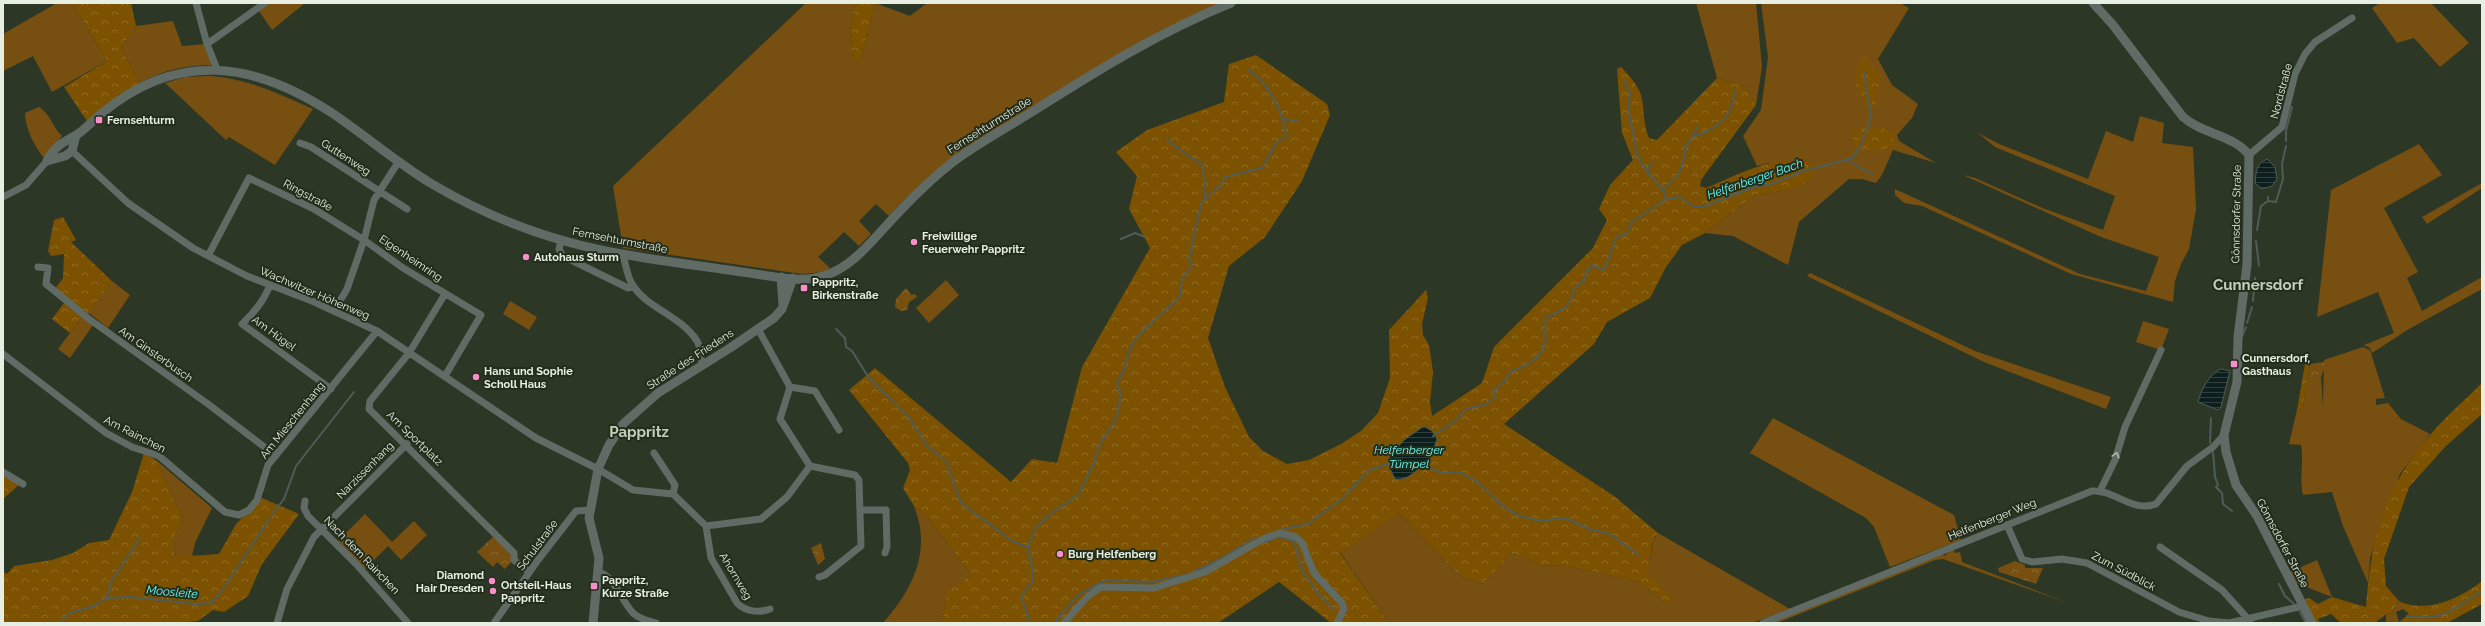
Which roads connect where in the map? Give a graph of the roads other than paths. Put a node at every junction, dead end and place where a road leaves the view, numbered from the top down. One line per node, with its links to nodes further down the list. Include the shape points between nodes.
1 (196, 3): 6 (street)
2 (265, 3): 6 (street)
3 (1231, 3): 23 (street, Fernsehturmstraße, via 1145,43 954,161 840,269 813,279)
4 (2093, 3): 11 (street, Gönnsdorfer Straße, via 2188,122 2241,147)
5 (2352, 18): 11 (street, Nordstraße, via 2315,42 2305,54 2295,74 2282,127)
6 (207, 44): 7 (street)
7 (217, 68): 8 (street, Fernsehturmstraße, via 175,73 141,86 107,108); 13 (street, Fernsehturmstraße, via 252,76 290,90 334,115)
8 (76, 135): 10 (street); 12 (street, Fernsehturmstraße, via 60,143)
9 (300, 143): 14 (street, Guttenweg, via 311,147)
10 (72, 151): 12 (street, via 65,156); 20 (street, Wachwitzer Höhenweg, via 135,207 179,239)
11 (2249, 155): 41 (street, Gönnsdorfer Straße, via 2247,265 2238,337 2239,364 2236,391)
12 (47, 161): 15 (street, via 26,184)
13 (399, 161): 14 (street); 18 (street, Fernsehturmstraße, via 428,181 486,213)
14 (380, 191): 16 (street, Guttenweg); 17 (street, via 370,211)
15 (3, 197)
16 (407, 209)
17 (364, 240): 20 (street, Ringstraße, via 314,209 251,178 246,181); 26 (street, Eigenheimring); 28 (street, via 347,289)
18 (561, 241): 19 (street, Fernsehturmstraße); 25 (street, via 559,249 563,256 628,288)
19 (623, 255): 22 (street, Fernsehturmstraße); 25 (street)
20 (208, 256): 24 (street, Wachwitzer Höhenweg)
21 (38, 267): 46 (street, Am Ginsterbusch, via 48,268 46,284 75,309)
22 (781, 277): 23 (street, Fernsehturmstraße); 27 (street)
23 (793, 278): 27 (street, Straße des Friedens)
24 (270, 285): 28 (street, Wachwitzer Höhenweg); 39 (street, Am Hügel, via 256,310 242,324)
25 (633, 286): 36 (street, via 638,293 690,332 699,346)
26 (445, 294): 34 (street, Eigenheimring); 37 (street, Eigenheimring, via 481,315)
27 (783, 306): 29 (street, Straße des Friedens, via 774,318)
28 (334, 311): 30 (street, Wachwitzer Höhenweg)
29 (758, 329): 36 (street, Straße des Friedens); 38 (street)
30 (377, 331): 31 (street, Wachwitzer Höhenweg); 32 (street, Am Mieschenhang)
31 (389, 339): 32 (street); 34 (street, Wachwitzer Höhenweg)
32 (370, 340): 39 (street, Am Mieschenhang)
33 (2161, 350): 51 (street, one-way to 33, via 2115,460 2125,427)
34 (409, 353): 37 (street, Wachwitzer Höhenweg); 42 (street, Am Sportplatz, via 370,401 369,409)
35 (3, 354): 56 (street, Am Rainchen, via 106,433 132,447 159,456 225,512)
36 (703, 365): 48 (street, Straße des Friedens, via 658,393 632,414 616,433)
37 (445, 376): 48 (street, Wachwitzer Höhenweg, via 536,438)
38 (790, 387): 40 (street, via 815,391); 47 (street, via 780,419)
39 (332, 389): 46 (street, Am Mieschenhang)
40 (839, 430)
41 (2224, 435): 43 (street); 44 (street, Gönnsdorfer Straße)
42 (406, 444): 59 (street, Narzissenhang); 62 (street, Am Sportplatz, via 497,535 514,553 514,560)
43 (2213, 447): 44 (street); 51 (street, via 2187,466 2156,504 2146,506 2126,503)
44 (2226, 452): 65 (street, Gönnsdorfer Straße, via 2236,485 2257,516)
45 (654, 453): 52 (street, via 675,485)
46 (277, 454): 56 (street, Am Mieschenhang, via 265,470 257,500 249,510)
47 (810, 466): 55 (street, via 855,475 858,480); 58 (street, via 787,497 761,519)
48 (598, 469): 52 (street, Wachwitzer Höhenweg, via 633,490); 54 (street, Straße des Friedens)
49 (3, 472): 50 (street)
50 (24, 484)
51 (2100, 491): 57 (street, Helfenberger Weg, via 2092,491)
52 (673, 494): 58 (street)
53 (305, 501): 59 (street, Nach dem Rainchen, via 306,512)
54 (590, 510): 62 (street, Schulstraße, via 576,511); 63 (street, Straße des Friedens, via 590,526 599,558)
55 (860, 510): 61 (street, via 886,510); 64 (street, via 861,546)
56 (239, 516)
57 (2007, 525): 67 (street, Zum Südblick, via 2018,554 2026,561 2062,559 2087,563 2152,599 2191,616 2229,623); 75 (street, Helfenberger Weg)
58 (706, 526): 66 (street, Ahornweg, via 711,558 738,603 743,609 762,612)
59 (322, 528): 69 (street, Narzissenhang, via 299,562 287,589); 70 (street, Nach dem Rainchen)
60 (2160, 547): 67 (street, via 2222,590)
61 (885, 554)
62 (529, 572): 68 (street, Schulstraße)
63 (598, 572): 71 (street, Straße des Friedens); 72 (street, via 609,578 633,613 639,618)
64 (819, 577)
65 (2303, 606): 67 (street, Zum Südblick); 76 (street, Gönnsdorfer Straße)
66 (770, 609)
67 (2250, 621)
68 (496, 622)
69 (278, 623)
70 (408, 623)
71 (593, 623)
72 (656, 623)
73 (1064, 623): 74 (street, via 1087,596 1101,587 1154,588 1205,572 1265,538 1280,533 1288,534 1302,543 1314,573 1342,603 1344,609)
74 (1337, 623)
75 (1763, 623)
76 (2312, 623)

